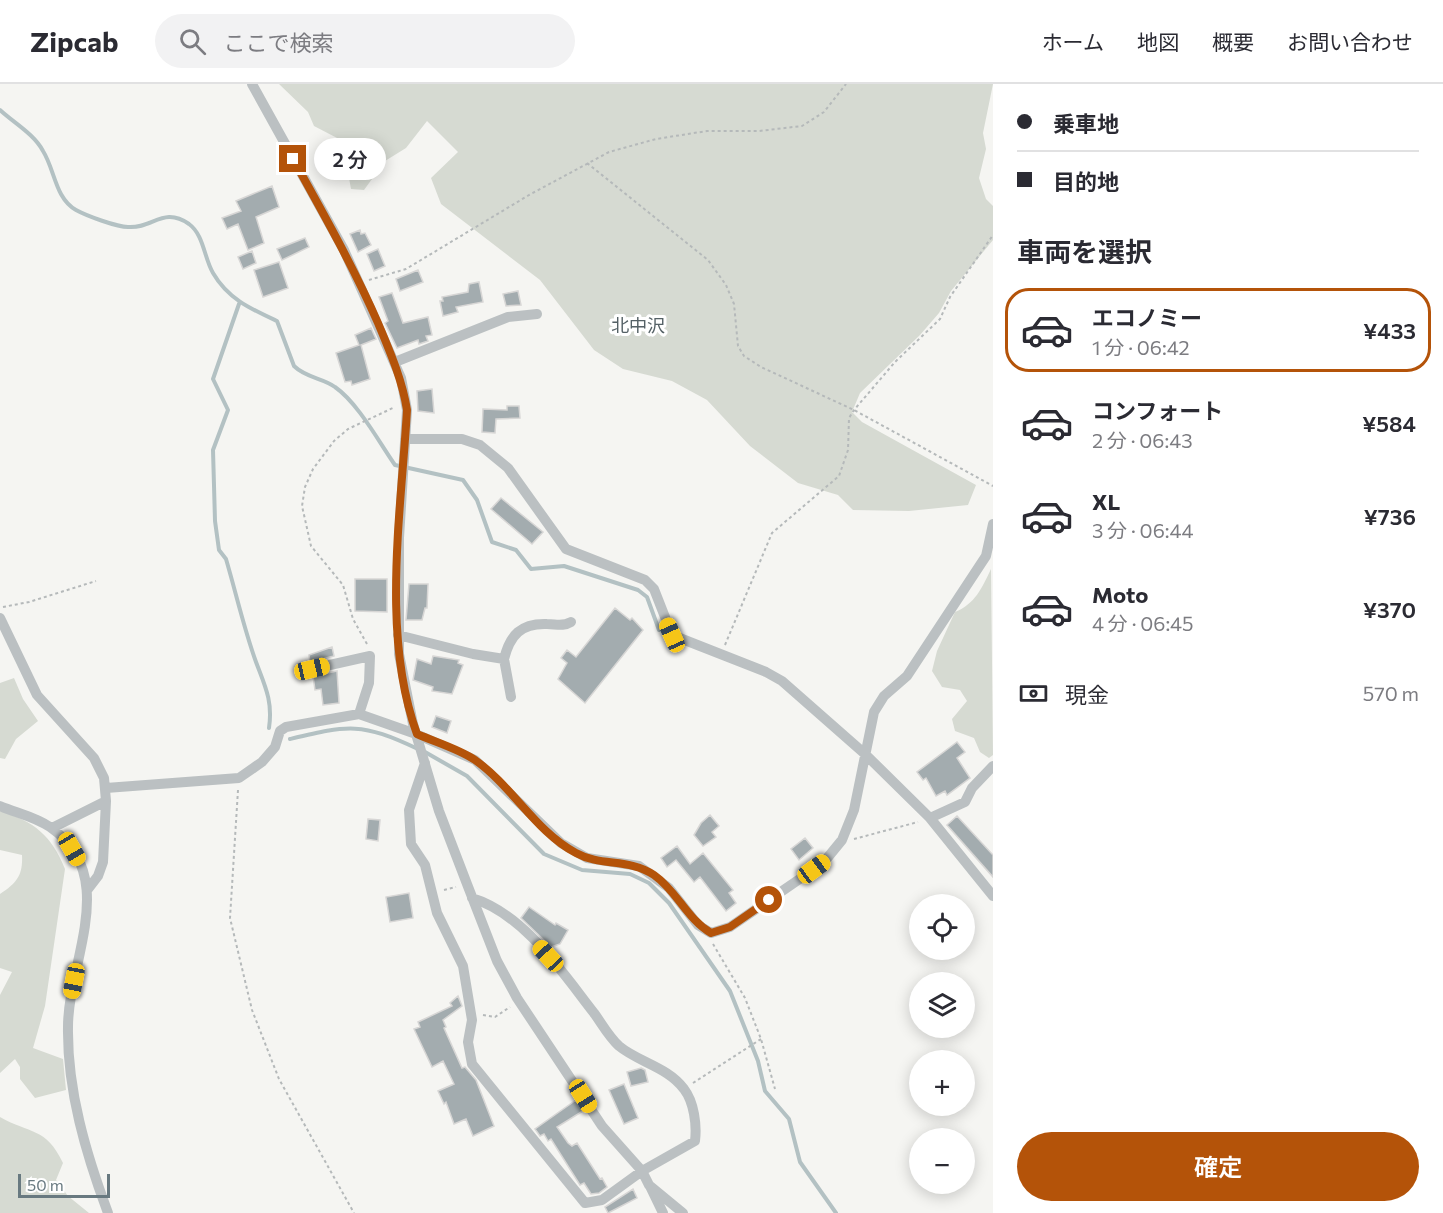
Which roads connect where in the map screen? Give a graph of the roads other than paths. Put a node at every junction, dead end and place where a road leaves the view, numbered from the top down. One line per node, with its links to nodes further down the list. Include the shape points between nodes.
1 (252, 84): 3 (street, via 360,282)
2 (537, 314): 3 (street, via 508,317)
3 (395, 362): 4 (street, via 405,402)
4 (405, 439): 9 (street); 15 (street, via 462,439 480,445 508,468 566,549 645,580 654,589 672,635 783,681)
5 (993, 524): 6 (street)
6 (989, 557): 15 (street, via 907,676 884,696 870,724)
7 (0, 618): 18 (street, via 37,695 94,758)
8 (571, 622): 10 (street, via 565,626 534,625 519,630 508,641)
9 (398, 634): 10 (street); 14 (street)
10 (504, 659): 12 (street)
11 (312, 669): 13 (street, via 370,656 371,671)
12 (511, 697)
13 (359, 714): 14 (street); 18 (street, via 286,727 262,762 239,778)
14 (417, 734): 15 (street, via 475,760 574,852 597,861 639,866 655,876 698,925 711,933 730,927 824,862 842,840 854,810); 16 (street)
15 (865, 754): 21 (street)
16 (425, 763): 25 (street); 26 (street, via 409,810 411,844 425,865 446,933 463,966 472,1020 468,1042 472,1064 585,1203 602,1200)
17 (993, 766): 21 (street, via 972,788 965,802)
18 (106, 788): 19 (street)
19 (106, 801): 22 (street); 23 (street, via 103,862)
20 (0, 806): 22 (street)
21 (930, 818): 24 (street)
22 (52, 828): 23 (street, via 72,849)
23 (88, 889): 28 (street, via 68,1026 86,1154)
24 (993, 896)
25 (472, 898): 26 (street, via 497,961 517,998 602,1126); 26 (street, via 491,904 526,933 559,968 617,1045 650,1062 684,1088 697,1125 695,1141)
26 (642, 1172): 27 (street)
27 (649, 1185): 29 (street); 30 (street)
28 (108, 1213)
29 (663, 1213)
30 (683, 1213)

